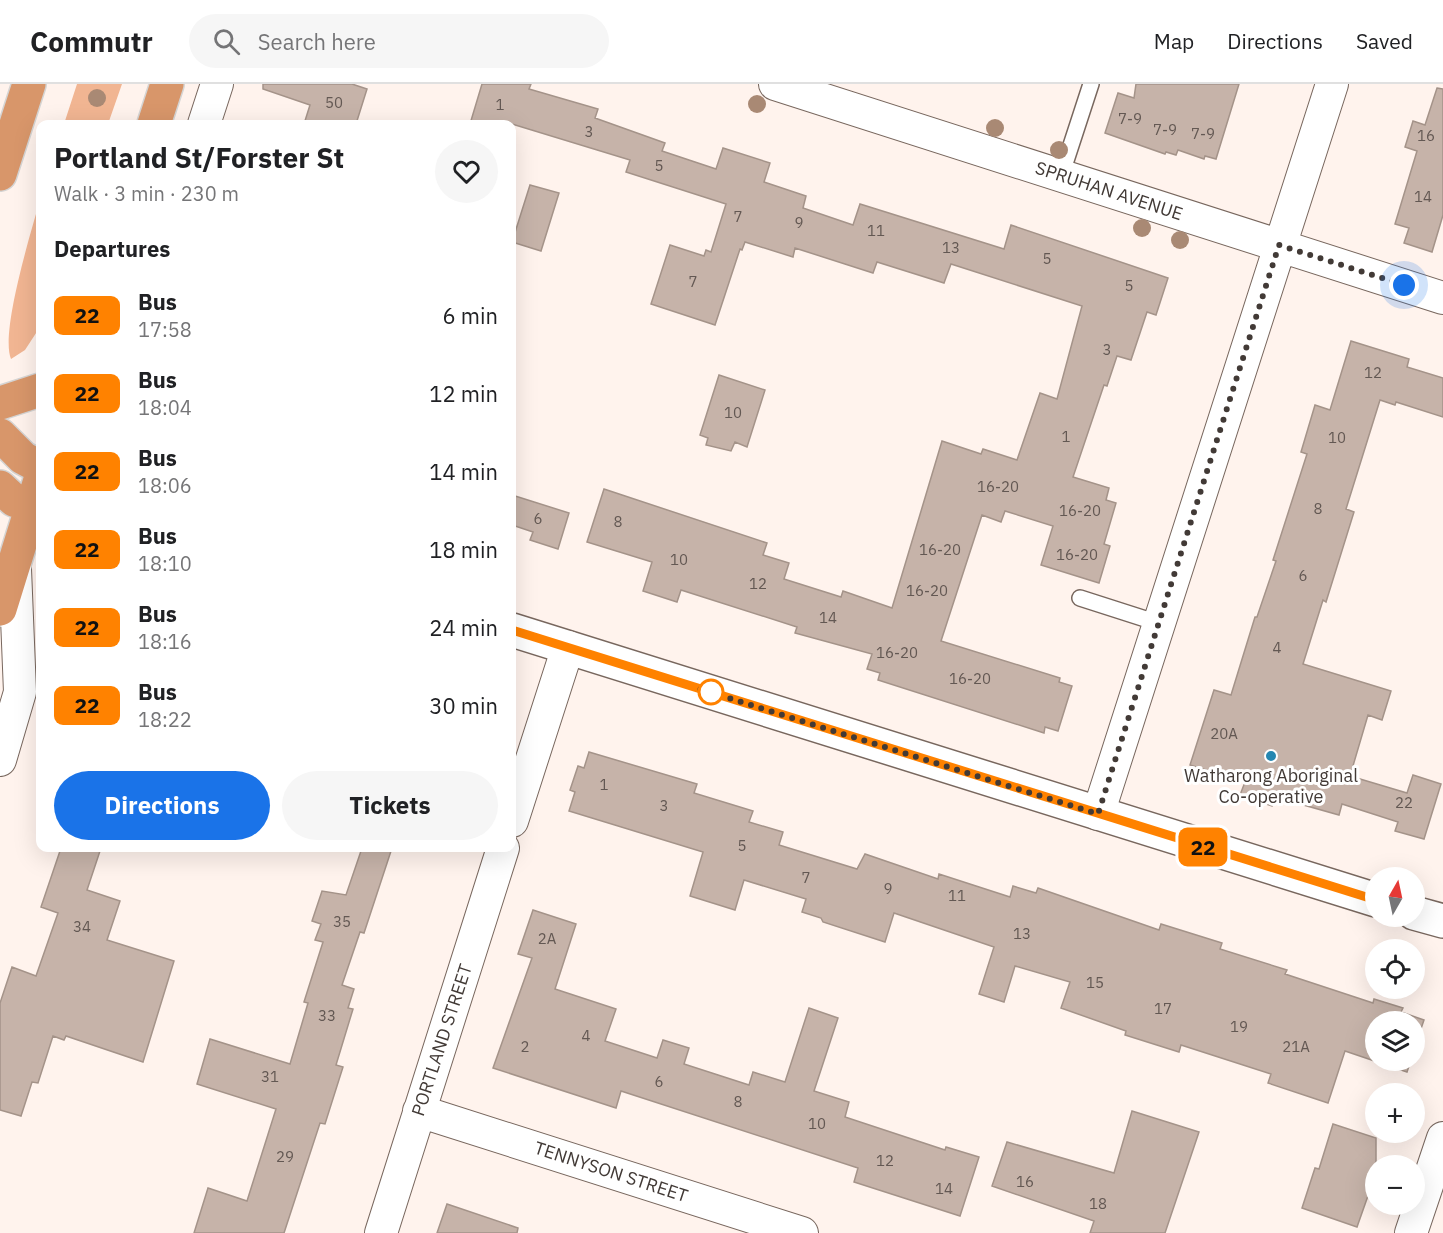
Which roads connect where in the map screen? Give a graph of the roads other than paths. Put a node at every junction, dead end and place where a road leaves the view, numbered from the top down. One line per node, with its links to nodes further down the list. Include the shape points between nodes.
1 (29, 84): 9 (highway)
2 (167, 84): 7 (highway)
3 (217, 84): 8 (street)
4 (775, 84): 10 (street, SPRUHAN AVENUE)
5 (1091, 84): 10 (lane)
6 (1332, 84): 11 (street)
7 (155, 120)
8 (205, 120)
9 (0, 174)
10 (1061, 176): 11 (street, SPRUHAN AVENUE)
11 (1279, 245): 12 (street, SPRUHAN AVENUE); 25 (street)
12 (1443, 297)
13 (36, 391): 14 (highway)
14 (0, 403)
15 (0, 435): 17 (highway, via 23,458)
16 (0, 459): 18 (highway)
17 (36, 465)
18 (36, 466)
19 (0, 487): 20 (highway, via 14,500)
20 (36, 499)
21 (36, 504): 22 (highway)
22 (15, 562): 24 (highway); 28 (street, via 20,692)
23 (1080, 598): 25 (lane)
24 (0, 609)
25 (1158, 623): 30 (street)
26 (516, 631): 27 (street)
27 (568, 647): 29 (street); 30 (street)
28 (0, 760)
29 (516, 809)
30 (1098, 814): 32 (street)
31 (502, 852): 35 (street, PORTLAND STREET)
32 (1365, 897)
33 (1425, 915): 34 (street)
34 (1443, 921)
35 (419, 1111): 37 (street, PORTLAND STREET); 38 (street, TENNYSON STREET)
36 (1443, 1138): 39 (street)
37 (381, 1233)
38 (802, 1233)
39 (1412, 1233)

